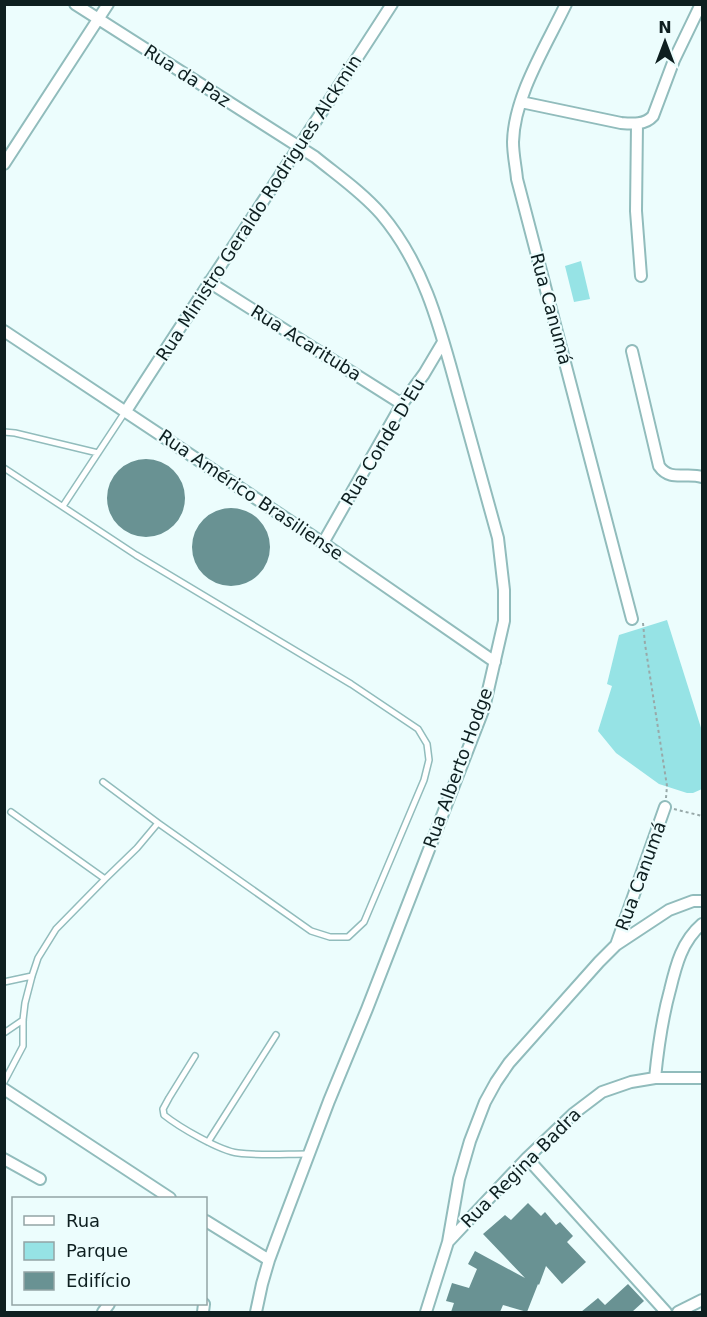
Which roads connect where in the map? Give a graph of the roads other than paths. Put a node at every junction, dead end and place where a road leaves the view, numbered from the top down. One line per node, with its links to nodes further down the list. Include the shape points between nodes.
1 (75, 4): 6 (street, Rua da Paz)
2 (108, 4): 6 (street)
3 (392, 4): 9 (street, Rua Ministro Geraldo Rodrigues Alckmin)
4 (566, 4): 7 (street, Rua Canumá)
5 (701, 4): 8 (street, via 653,116)
6 (99, 20): 9 (street, Rua da Paz); 10 (street)
7 (521, 102): 8 (street); 24 (street, Rua Canumá, via 513,142 517,179)
8 (637, 124): 11 (street, via 636,211)
9 (299, 147): 12 (street, Rua Ministro Geraldo Rodrigues Alckmin); 14 (street, Rua Alberto Hodge, via 380,213 419,272)
10 (4, 164)
11 (641, 276)
12 (209, 282): 16 (street, Rua Acarituba); 17 (street, Rua Ministro Geraldo Rodrigues Alckmin)
13 (4, 331): 17 (street, Rua Américo Brasiliense)
14 (444, 342): 16 (street, Rua Conde D'Eu); 25 (street, Rua Alberto Hodge, via 498,538 504,621)
15 (632, 351): 21 (street, via 658,466 668,475)
16 (402, 404): 23 (street, Rua Conde D'Eu)
17 (126, 411): 19 (lane); 23 (street, Rua Américo Brasiliense)
18 (4, 432): 19 (lane)
19 (98, 453): 22 (lane)
20 (4, 468): 22 (lane)
21 (702, 477)
22 (63, 506): 29 (lane, via 136,555 351,684 418,729 427,744 429,760 424,780 364,922 348,937 330,938 311,932)
23 (323, 543): 25 (street, Rua Américo Brasiliense)
24 (632, 619)
25 (495, 662): 45 (street, Rua Alberto Hodge, via 484,708)
26 (103, 782): 29 (lane)
27 (665, 807): 33 (street, Rua Canumá)
28 (11, 812): 30 (lane)
29 (158, 823): 30 (lane)
30 (105, 879): 34 (lane, via 56,929)
31 (702, 901): 33 (street, via 669,910)
32 (702, 924): 40 (street, via 678,960 658,1043)
33 (616, 945): 51 (street, via 496,1082 464,1160)
34 (32, 976): 35 (lane); 36 (lane)
35 (4, 982)
36 (23, 1020): 37 (lane); 42 (lane, via 22,1046)
37 (4, 1033)
38 (276, 1035): 44 (lane)
39 (195, 1056): 44 (lane, via 163,1113)
40 (655, 1078): 41 (street, Rua Regina Badra); 46 (street, Rua Regina Badra, via 602,1092)
41 (702, 1078)
42 (4, 1082)
43 (4, 1089): 49 (street)
44 (208, 1142): 45 (lane, via 236,1153)
45 (309, 1154): 52 (street, Rua Alberto Hodge)
46 (527, 1158): 51 (street, Rua Regina Badra); 56 (street)
47 (5, 1160): 48 (street)
48 (40, 1179)
49 (168, 1197)
50 (207, 1222): 52 (street)
51 (448, 1242): 55 (street, Rua Regina Badra)
52 (269, 1260): 54 (street, Rua Alberto Hodge)
53 (702, 1300): 57 (street)
54 (256, 1312)
55 (426, 1312)
56 (666, 1312)
57 (678, 1312)

